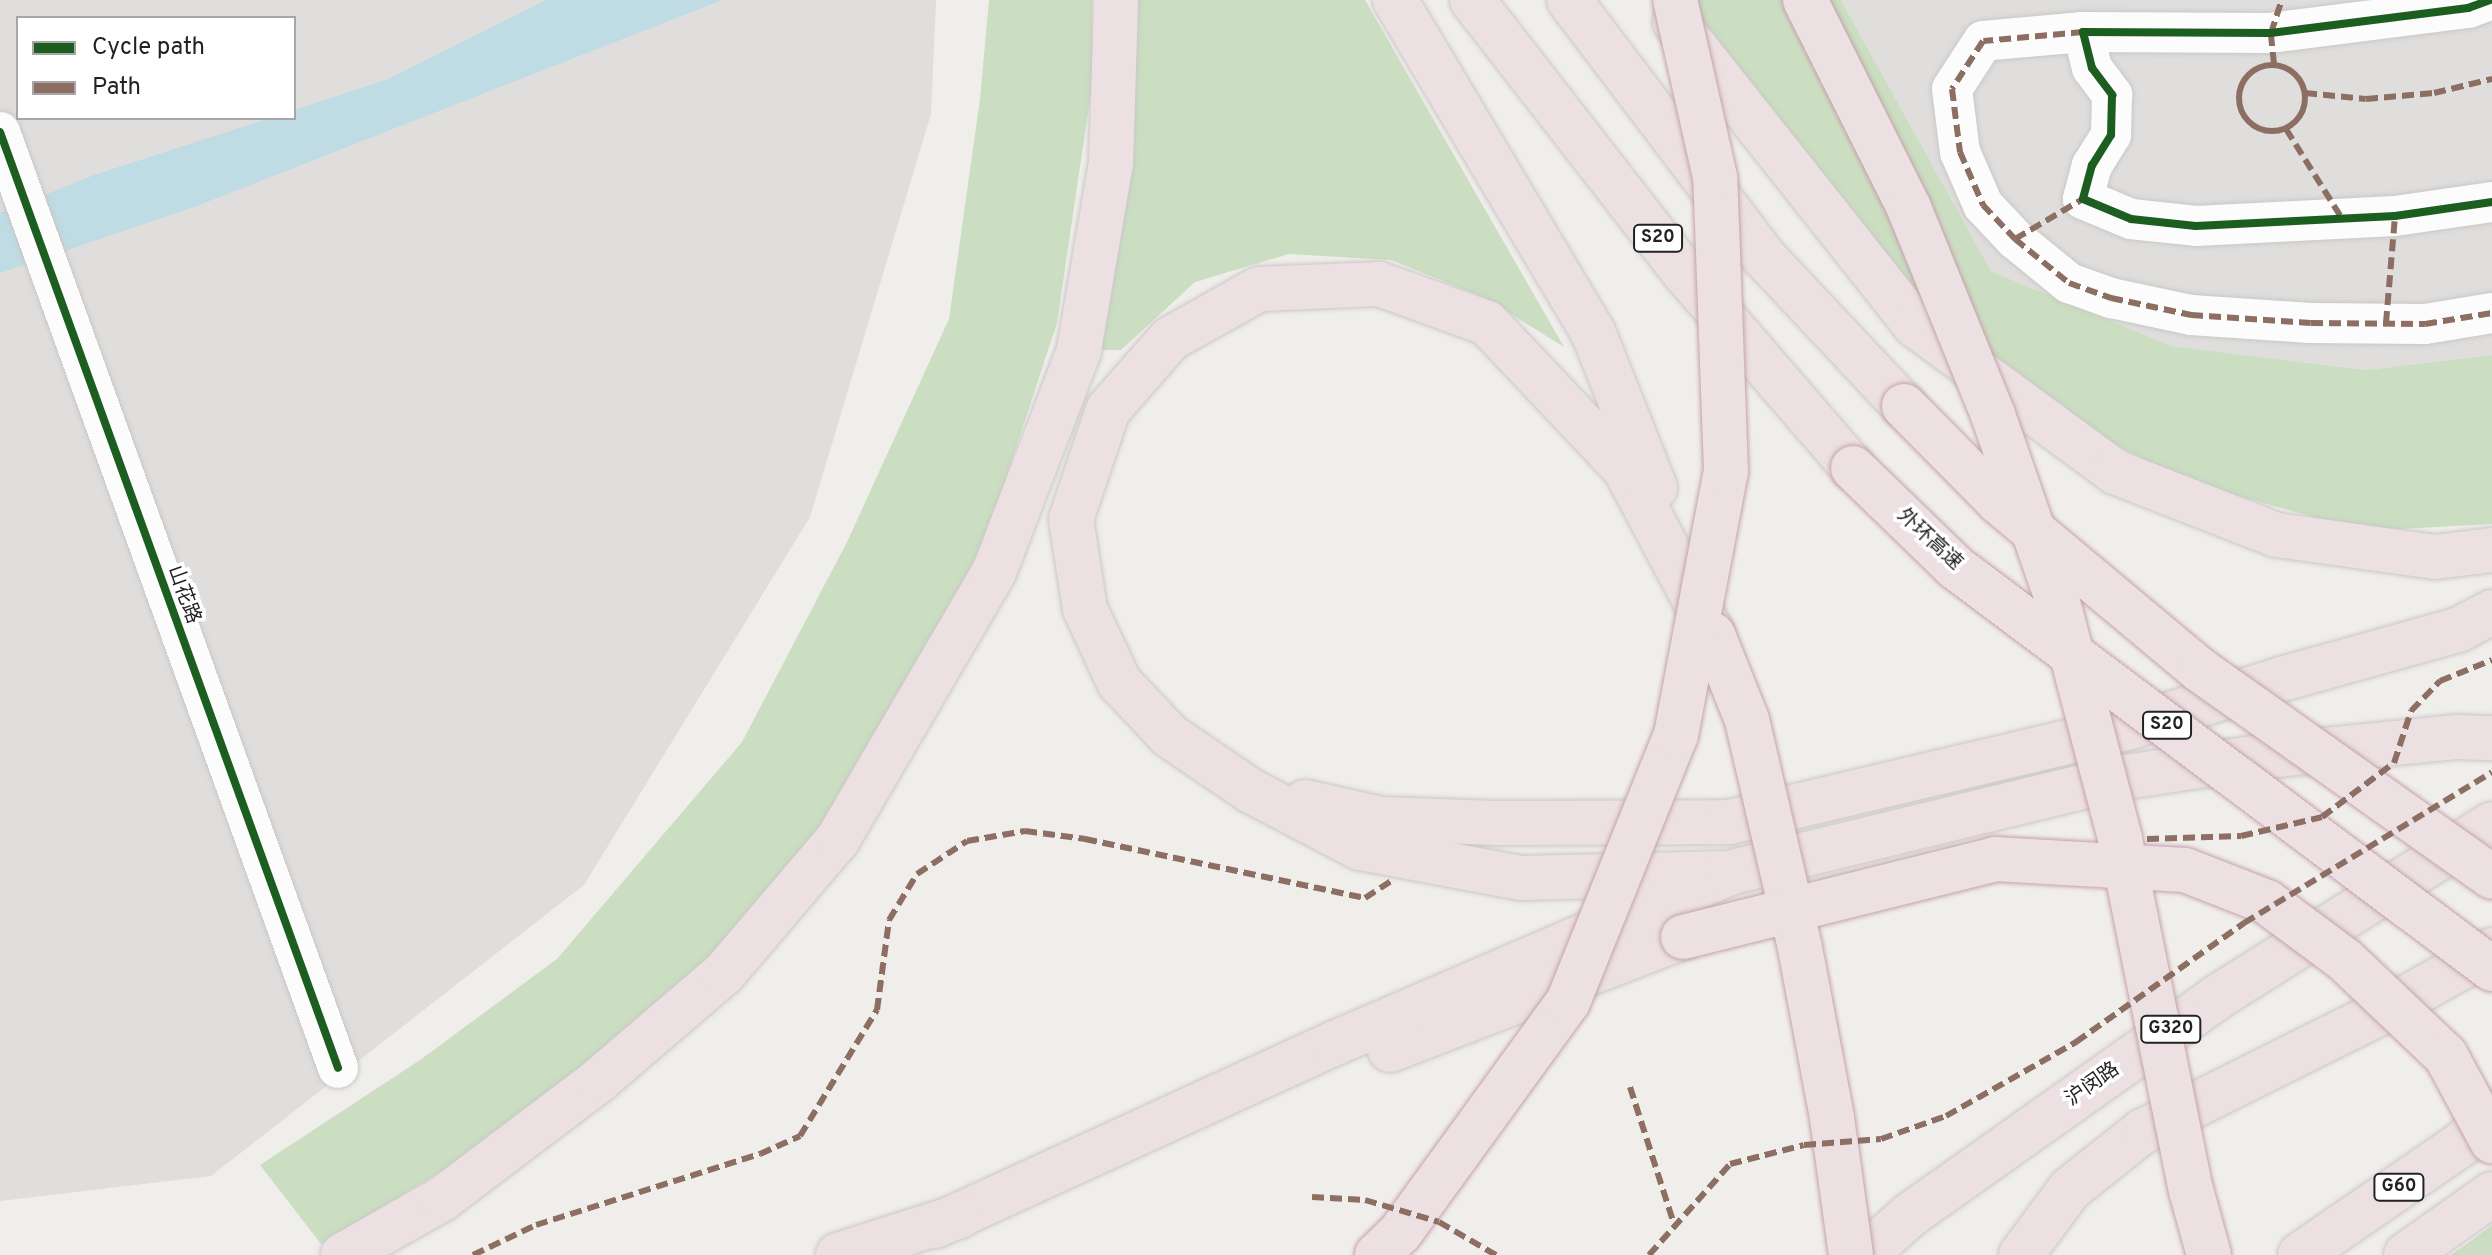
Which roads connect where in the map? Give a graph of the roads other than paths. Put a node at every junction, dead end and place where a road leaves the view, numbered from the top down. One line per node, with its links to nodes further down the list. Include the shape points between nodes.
1 (1116, 0): 29 (highway, via 1111,162 1079,350 994,572 838,839 724,973 598,1081 442,1199)
2 (1395, 0): 16 (highway, bridge, via 1593,332)
3 (1472, 0): 23 (highway, 外环高速 / S20, bridge, via 1684,272 1853,468 1944,556)
4 (1569, 0): 21 (highway, bridge, via 1763,256 1999,502 2200,670)
5 (1658, 0): 14 (highway, bridge, via 1915,325 2115,472 2277,535 2435,557)
6 (1675, 0): 31 (highway, bridge, via 1715,177 1726,471 1676,735 1568,1002 1400,1233)
7 (1805, 0): 35 (highway, bridge, via 1909,208 1993,415 2058,602 2120,839 2191,1190)
8 (2490, 0): 9 (street, via 2468,8)
9 (2276, 16): 10 (street)
10 (2083, 32): 12 (street, via 2092,68 2112,95 2111,135 2092,165 2083,199 2131,219 2196,226 2395,216); 13 (street, via 1983,41 1952,89 1960,152 1983,205 2069,283 2191,315 2425,324)
11 (0, 132): 24 (street, 山花路)
12 (2492, 202)
13 (2492, 313)
14 (2492, 550)
15 (2492, 612): 18 (highway, via 2458,630 2130,727 1729,822 1381,819)
16 (1713, 635): 18 (highway, bridge, via 1625,469 1487,323 1379,284 1259,289 1170,339 1108,410 1071,519 1085,609 1119,682 1170,736); 32 (highway, bridge, via 1747,720 1800,948)
17 (2492, 738): 20 (highway, bridge, via 2266,756 2119,778)
18 (1251, 791): 20 (highway, via 1360,848 1521,878)
19 (2492, 824): 33 (highway, 沪闵路 / G320, via 2216,998 1910,1215)
20 (1729, 873): 28 (highway, via 1335,1043)
21 (2492, 877)
22 (2492, 950): 34 (highway, bridge, via 2376,1015 2143,1131 2070,1189)
23 (2492, 969)
24 (338, 1068)
25 (2492, 1113): 36 (highway, G60, via 2463,1143)
26 (2492, 1141): 28 (highway, bridge, via 2446,1056 2345,960 2267,902 2185,870 1995,859 1683,937)
27 (2492, 1194): 37 (highway)
28 (935, 1226): 30 (highway)
29 (343, 1255)
30 (838, 1255)
31 (1377, 1255)
32 (1851, 1255)
33 (1865, 1255)
34 (2021, 1255)
35 (2209, 1255)
36 (2300, 1255)
37 (2406, 1255)

